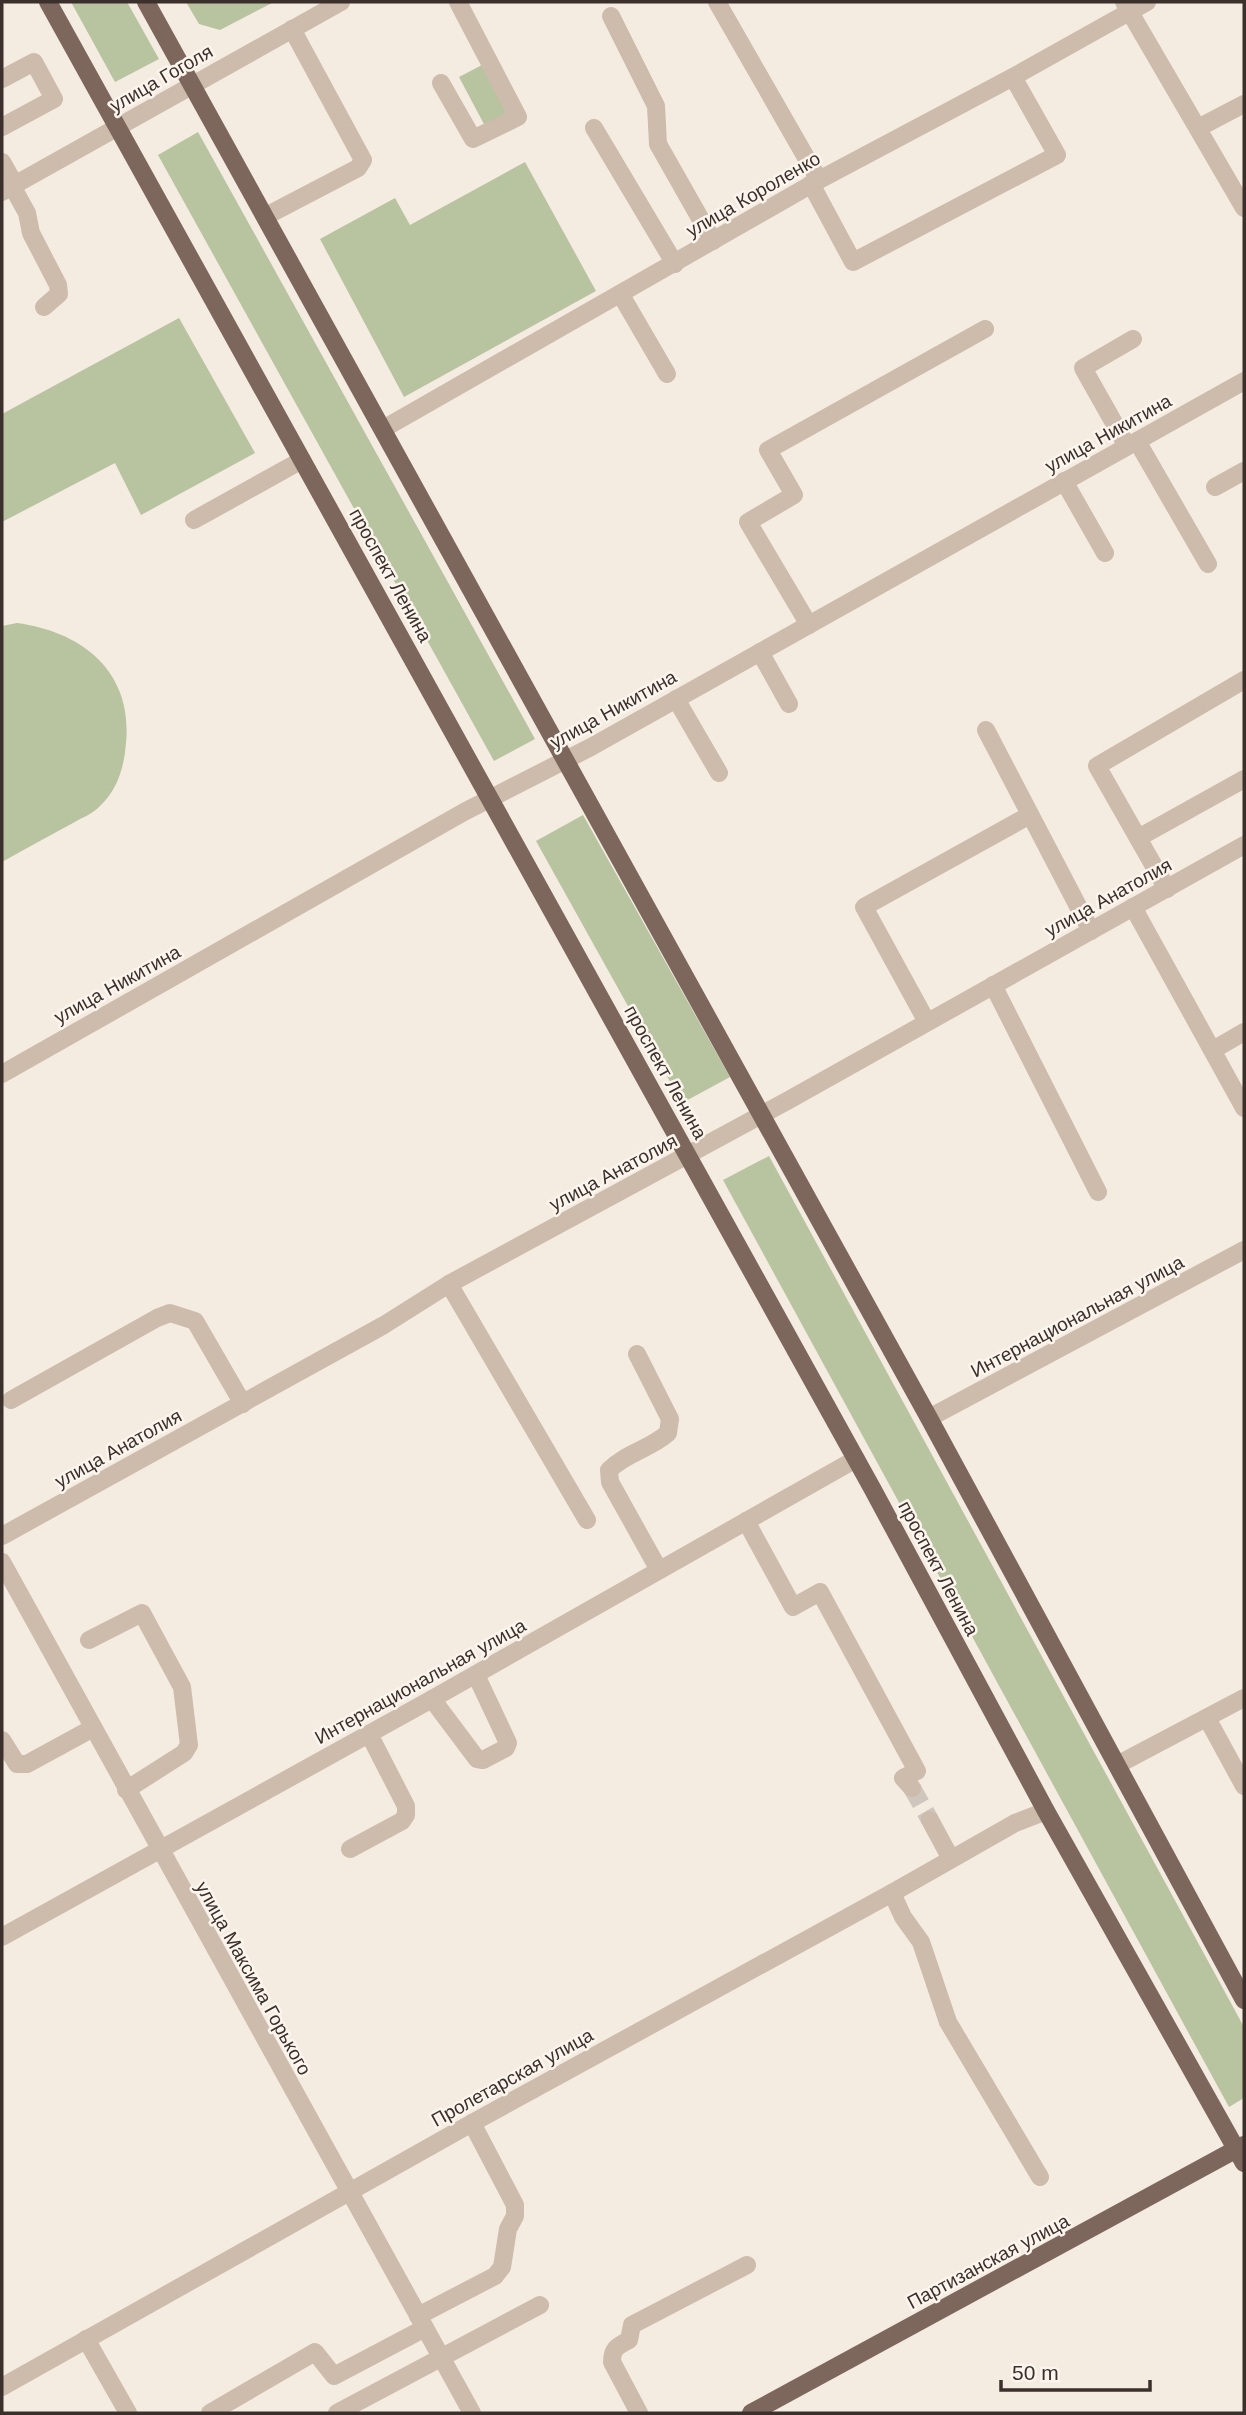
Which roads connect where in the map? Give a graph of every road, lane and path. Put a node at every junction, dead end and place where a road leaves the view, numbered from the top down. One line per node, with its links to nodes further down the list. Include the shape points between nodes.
1 (48, 2): 17 (main road, проспект Ленина)
2 (146, 2): 14 (main road)
3 (341, 2): 8 (street, улица Гоголя)
4 (458, 2): 13 (street, via 518,117 473,139)
5 (717, 2): 21 (street)
6 (1147, 2): 7 (street, улица Короленко)
7 (1127, 7): 11 (street, улица Короленко); 19 (street)
8 (311, 10): 10 (street, улица Гоголя)
9 (611, 16): 25 (street, via 656,106 658,144)
10 (292, 29): 14 (street, улица Гоголя); 24 (street, via 363,160 358,168)
11 (1013, 76): 21 (street, улица Короленко); 21 (street, via 1056,155 853,262)
12 (2, 79): 16 (street, via 34,62 54,99)
13 (441, 83)
14 (192, 84): 17 (street, улица Гоголя); 24 (main road)
15 (1244, 104): 19 (street)
16 (2, 127)
17 (117, 127): 22 (street, улица Гоголя); 35 (main road, проспект Ленина)
18 (594, 128): 26 (street)
19 (1198, 128): 23 (street)
20 (2, 162): 22 (street)
21 (815, 182): 25 (street, улица Короленко)
22 (9, 188): 28 (street, via 27,213 31,233 58,285 59,294)
23 (1244, 208)
24 (266, 216): 33 (main road)
25 (713, 241): 26 (street, улица Короленко)
26 (674, 264): 27 (street, улица Короленко)
27 (621, 295): 31 (street); 33 (street, улица Короленко)
28 (44, 307)
29 (985, 329): 42 (street, via 768,450 794,495 748,523)
30 (1133, 339): 34 (street, via 1083,368)
31 (667, 374)
32 (1244, 381): 34 (street, улица Никитина)
33 (383, 429): 48 (main road)
34 (1132, 443): 37 (street, улица Никитина); 41 (street)
35 (302, 460): 39 (street); 51 (main road, проспект Ленина)
36 (1244, 471): 38 (street)
37 (1064, 481): 40 (street); 42 (street, улица Никитина)
38 (1215, 487)
39 (194, 520)
40 (1105, 553)
41 (1208, 564)
42 (809, 625): 43 (street, улица Никитина)
43 (760, 652): 45 (street, улица Никитина); 46 (street)
44 (1244, 680): 53 (street, via 1097,766)
45 (676, 699): 48 (street, улица Никитина); 49 (street)
46 (789, 704)
47 (986, 730): 52 (street)
48 (565, 760): 51 (street, улица Никитина); 64 (main road)
49 (719, 774)
50 (1244, 779): 53 (street)
51 (490, 798): 62 (street, улица Никитина); 65 (main road, проспект Ленина)
52 (1030, 814): 57 (street); 59 (street, via 864,907)
53 (1138, 838): 55 (street)
54 (1244, 845): 55 (street, улица Анатолия)
55 (1167, 889): 56 (street, улица Анатолия)
56 (1133, 907): 57 (street, улица Анатолия); 61 (street)
57 (1091, 931): 58 (street, улица Анатолия)
58 (993, 985): 59 (street, улица Анатолия); 66 (street)
59 (927, 1022): 64 (street, улица Анатолия)
60 (1244, 1032): 61 (street)
61 (1213, 1050): 63 (street)
62 (2, 1074)
63 (1244, 1108)
64 (761, 1115): 65 (street, улица Анатолия); 72 (main road)
65 (688, 1155): 68 (street, улица Анатолия); 73 (main road, проспект Ленина)
66 (1098, 1192)
67 (1244, 1250): 72 (street, Интернациональная улица)
68 (450, 1284): 71 (street, улица Анатолия); 74 (street)
69 (637, 1354): 78 (street, via 670,1419 668,1433 619,1460 609,1470 610,1482)
70 (10, 1400): 71 (street, via 170,1313 195,1321)
71 (243, 1404): 76 (street, улица Анатолия)
72 (929, 1418): 87 (main road)
73 (856, 1459): 75 (street, Интернациональная улица); 91 (main road, проспект Ленина)
74 (587, 1520)
75 (746, 1521): 78 (street, Интернациональная улица); 89 (street, via 793,1607 820,1592 917,1771 903,1778)
76 (2, 1536)
77 (2, 1562): 84 (street, улица Максима Горького)
78 (659, 1570): 80 (street, Интернациональная улица)
79 (89, 1640): 90 (street, via 142,1613 186,1700 190,1736 184,1753)
80 (476, 1675): 82 (street, Интернациональная улица); 82 (street, via 508,1743 506,1748 477,1759)
81 (1244, 1698): 83 (street)
82 (432, 1699): 85 (street, Интернациональная улица)
83 (1206, 1718): 87 (street); 88 (street)
84 (93, 1728): 86 (street, via 27,1764 17,1765); 90 (street, улица Максима Горького)
85 (369, 1734): 93 (street, Интернациональная улица); 94 (street, via 406,1806 406,1815)
86 (2, 1740)
87 (1117, 1765): 98 (main road)
88 (1244, 1786)
89 (912, 1788)
90 (126, 1790): 93 (street, улица Максима Горького)
91 (1046, 1811): 95 (street, Пролетарская улица); 100 (main road, проспект Ленина)
92 (930, 1820): 95 (street)
93 (159, 1849): 97 (street, Интернациональная улица); 102 (street, улица Максима Горького)
94 (350, 1849)
95 (951, 1859): 96 (street, Пролетарская улица)
96 (892, 1893): 99 (street, Пролетарская улица); 101 (street, via 921,1942 948,2022)
97 (2, 1937)
98 (1244, 2000)
99 (472, 2123): 102 (street, Пролетарская улица); 105 (street, via 515,2205 515,2216 508,2229 502,2267 495,2276)
100 (1242, 2152): 114 (main road, Партизанская улица)
101 (1040, 2177)
102 (349, 2192): 105 (street, улица Максима Горького); 106 (street, Пролетарская улица)
103 (747, 2265): 113 (street, via 632,2325 629,2340 615,2347 612,2362)
104 (540, 2305): 107 (street)
105 (422, 2322): 107 (street, улица Максима Горького); 110 (street, via 334,2376 315,2352)
106 (86, 2339): 108 (street, Пролетарская улица); 109 (street)
107 (443, 2359): 111 (street); 112 (street, улица Максима Горького)
108 (2, 2387)
109 (128, 2413)
110 (210, 2413)
111 (337, 2413)
112 (472, 2413)
113 (639, 2413)
114 (751, 2413)

